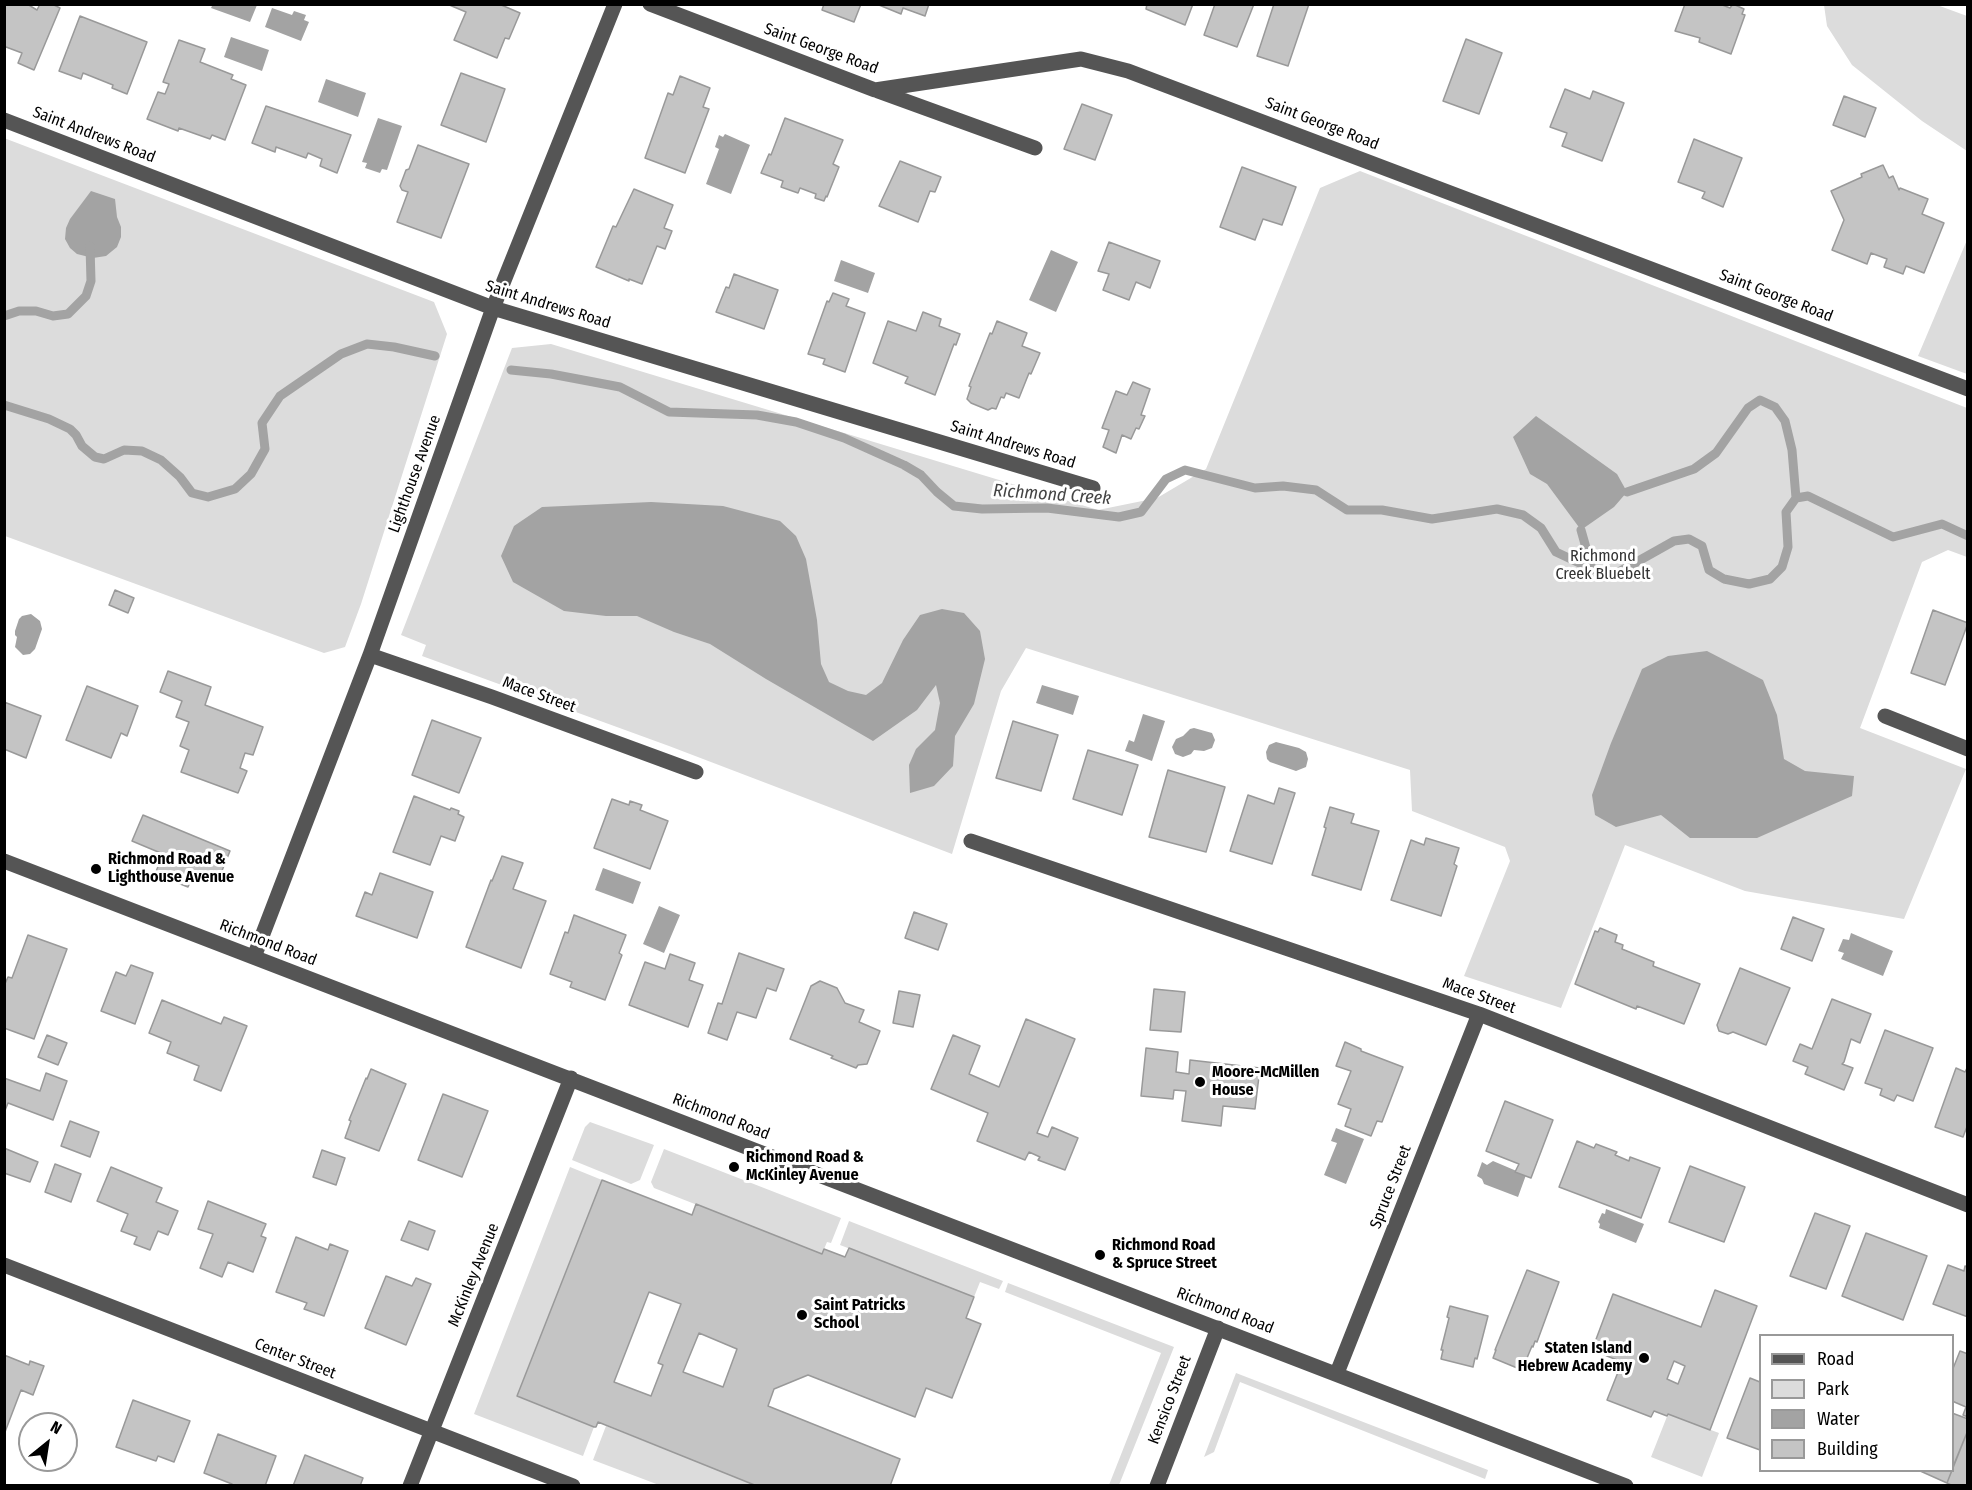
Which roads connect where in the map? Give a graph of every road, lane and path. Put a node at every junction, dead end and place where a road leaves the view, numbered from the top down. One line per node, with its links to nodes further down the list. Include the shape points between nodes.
1 (615, 4): 6 (street, Lighthouse Avenue)
2 (650, 4): 3 (street, Saint George Road)
3 (875, 90): 5 (street); 7 (street, Saint George Road, via 1082,59 1128,70)
4 (4, 120): 6 (street, Saint Andrews Road)
5 (1035, 148)
6 (493, 308): 8 (street, Saint Andrews Road); 9 (street, Lighthouse Avenue)
7 (1968, 389)
8 (1093, 488)
9 (370, 655): 12 (street, Mace Street); 15 (street, Lighthouse Avenue)
10 (1885, 716): 11 (street)
11 (1968, 749)
12 (696, 772)
13 (971, 841): 16 (street, Mace Street)
14 (4, 861): 15 (street, Richmond Road)
15 (254, 957): 17 (street, Richmond Road)
16 (1479, 1014): 18 (street, Mace Street); 21 (street, Spruce Street)
17 (571, 1078): 20 (street, Richmond Road); 22 (street, McKinley Avenue)
18 (1968, 1205)
19 (4, 1265): 22 (street, Center Street)
20 (1218, 1328): 21 (street, Richmond Road); 25 (street, Kensico Street)
21 (1337, 1373): 26 (street, Richmond Road)
22 (432, 1430): 23 (street, McKinley Avenue); 24 (street, Center Street)
23 (410, 1485)
24 (573, 1485)
25 (1157, 1485)
26 (1626, 1485)

